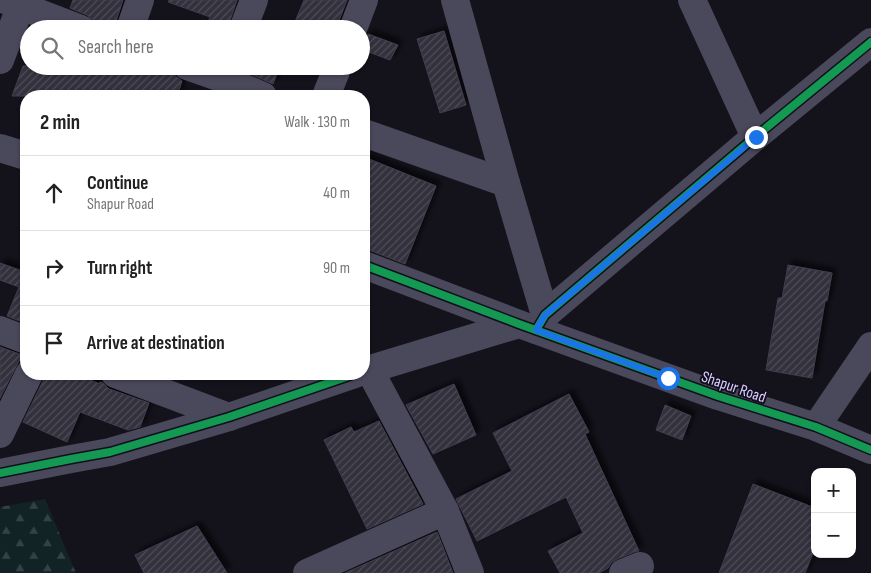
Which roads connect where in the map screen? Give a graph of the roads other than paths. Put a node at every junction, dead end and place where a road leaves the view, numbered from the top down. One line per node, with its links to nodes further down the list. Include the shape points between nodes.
1 (140, 0): 8 (street)
2 (254, 0): 9 (street)
3 (364, 0): 10 (street)
4 (455, 0): 21 (street)
5 (692, 0): 18 (street)
6 (16, 2): 7 (street); 12 (street)
7 (59, 20)
8 (133, 20)
9 (246, 20)
10 (356, 20)
11 (871, 42): 18 (street)
12 (0, 60)
13 (230, 75): 15 (street)
14 (334, 75): 16 (street)
15 (254, 90)
16 (328, 90)
17 (370, 135): 21 (street)
18 (756, 137): 23 (street)
19 (0, 148): 20 (street)
20 (20, 154)
21 (506, 182): 23 (street)
22 (370, 267): 23 (street, Shapur Road)
23 (533, 323): 27 (street); 33 (street, Shapur Road, via 718,396)
24 (0, 330): 25 (street)
25 (20, 338)
26 (871, 346): 33 (street)
27 (370, 369)
28 (27, 380): 34 (street)
29 (131, 380): 32 (street)
30 (337, 380): 32 (street)
31 (368, 380): 37 (street)
32 (229, 417): 36 (street, via 110,452)
33 (816, 427): 35 (street, Shapur Road)
34 (0, 434)
35 (871, 450)
36 (0, 473)
37 (445, 511): 38 (street); 39 (street)
38 (307, 573)
39 (470, 573)

